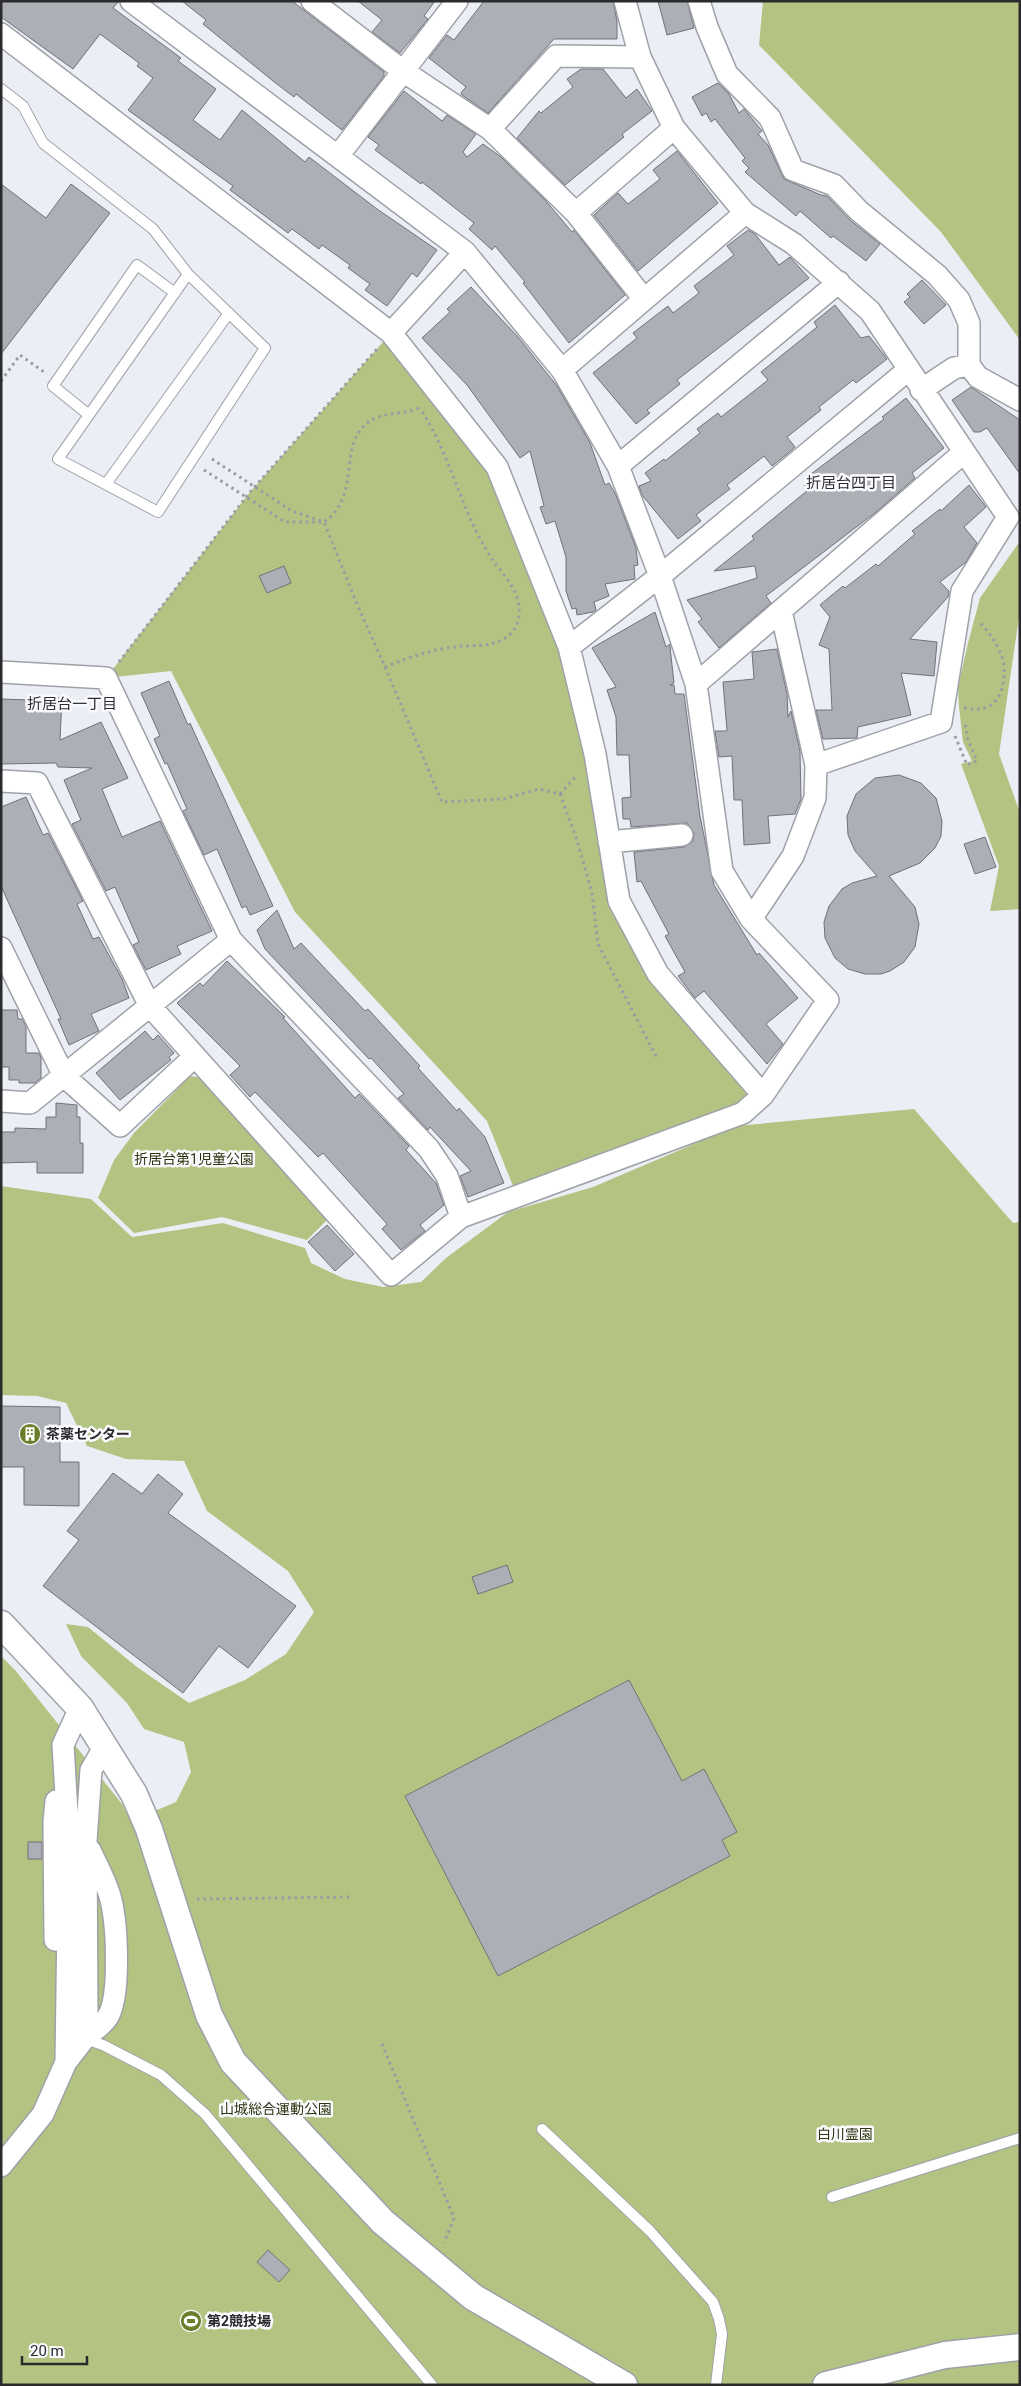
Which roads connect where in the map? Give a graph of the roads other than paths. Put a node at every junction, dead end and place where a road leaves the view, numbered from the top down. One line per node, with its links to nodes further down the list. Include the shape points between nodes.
1 (131, 1): 12 (street)
2 (312, 1): 8 (street)
3 (457, 1): 8 (street)
4 (625, 1): 7 (street)
5 (699, 1): 22 (street, via 706,28 727,74 770,118 792,170 834,185 859,211 937,275 959,300 968,322)
6 (1, 34): 21 (street)
7 (640, 56): 10 (street); 11 (street, via 556,56)
8 (403, 71): 11 (street); 12 (street)
9 (1, 89): 16 (lane, via 23,106 43,143 153,229)
10 (674, 128): 13 (street); 14 (street)
11 (490, 129): 13 (street)
12 (338, 156): 15 (street)
13 (576, 213): 19 (street)
14 (746, 213): 17 (street, via 794,244); 19 (street)
15 (465, 252): 21 (street); 23 (street)
16 (188, 274): 18 (lane); 20 (lane)
17 (839, 282): 24 (street, via 870,311); 29 (street)
18 (175, 293): 27 (lane); 27 (lane, via 137,265 53,386)
19 (644, 299): 23 (street)
20 (229, 313): 30 (lane); 30 (lane, via 265,348 158,512)
21 (391, 333): 33 (street, via 497,467)
22 (968, 365): 25 (street, via 954,368); 26 (street, via 978,377)
23 (562, 370): 29 (street)
24 (908, 370): 25 (street); 31 (street)
25 (922, 390): 28 (street)
26 (1020, 400)
27 (89, 415): 30 (lane, via 58,459)
28 (964, 453): 32 (street); 36 (street, via 1008,517 962,591 941,722)
29 (618, 466): 31 (street)
30 (106, 484)
31 (660, 576): 33 (street); 35 (street)
32 (781, 611): 35 (street); 36 (street)
33 (569, 647): 39 (street, via 595,754)
34 (1, 672): 41 (street, via 106,678)
35 (696, 684): 38 (street)
36 (816, 764): 40 (street, via 815,798 806,828 794,856)
37 (1, 781): 44 (street, via 37,783)
38 (700, 832): 39 (street); 40 (street)
39 (609, 842): 47 (street, via 619,901 658,974)
40 (752, 919): 47 (street, via 828,1000)
41 (231, 940): 44 (street); 49 (street, via 430,1149 448,1176)
42 (1, 948): 43 (street)
43 (12, 992): 46 (street)
44 (150, 1006): 45 (street); 46 (street)
45 (195, 1056): 46 (street, via 120,1126); 49 (street, via 391,1275)
46 (64, 1076): 48 (street, via 30,1103)
47 (763, 1095): 49 (street, via 743,1113)
48 (1, 1101)
49 (461, 1218)
50 (1, 1624): 51 (street)
51 (80, 1708): 52 (street); 55 (street, via 63,1745 54,1822 56,1996)
52 (105, 1746): 53 (street, via 91,1770); 62 (street, via 134,1794 149,1829 208,2015 232,2062 383,2222 473,2297)
53 (86, 1841): 54 (street, via 87,2019); 54 (street, via 114,1912 114,2004)
54 (94, 2037): 55 (street); 61 (lane, via 162,2075 205,2114)
55 (66, 2062): 58 (street, via 43,2114)
56 (542, 2129): 63 (lane, via 650,2231 712,2302 722,2334)
57 (1020, 2138): 59 (lane)
58 (1, 2166)
59 (832, 2197)
60 (1020, 2347): 64 (street, via 945,2356)
61 (432, 2385)
62 (624, 2385)
63 (716, 2385)
64 (826, 2385)

